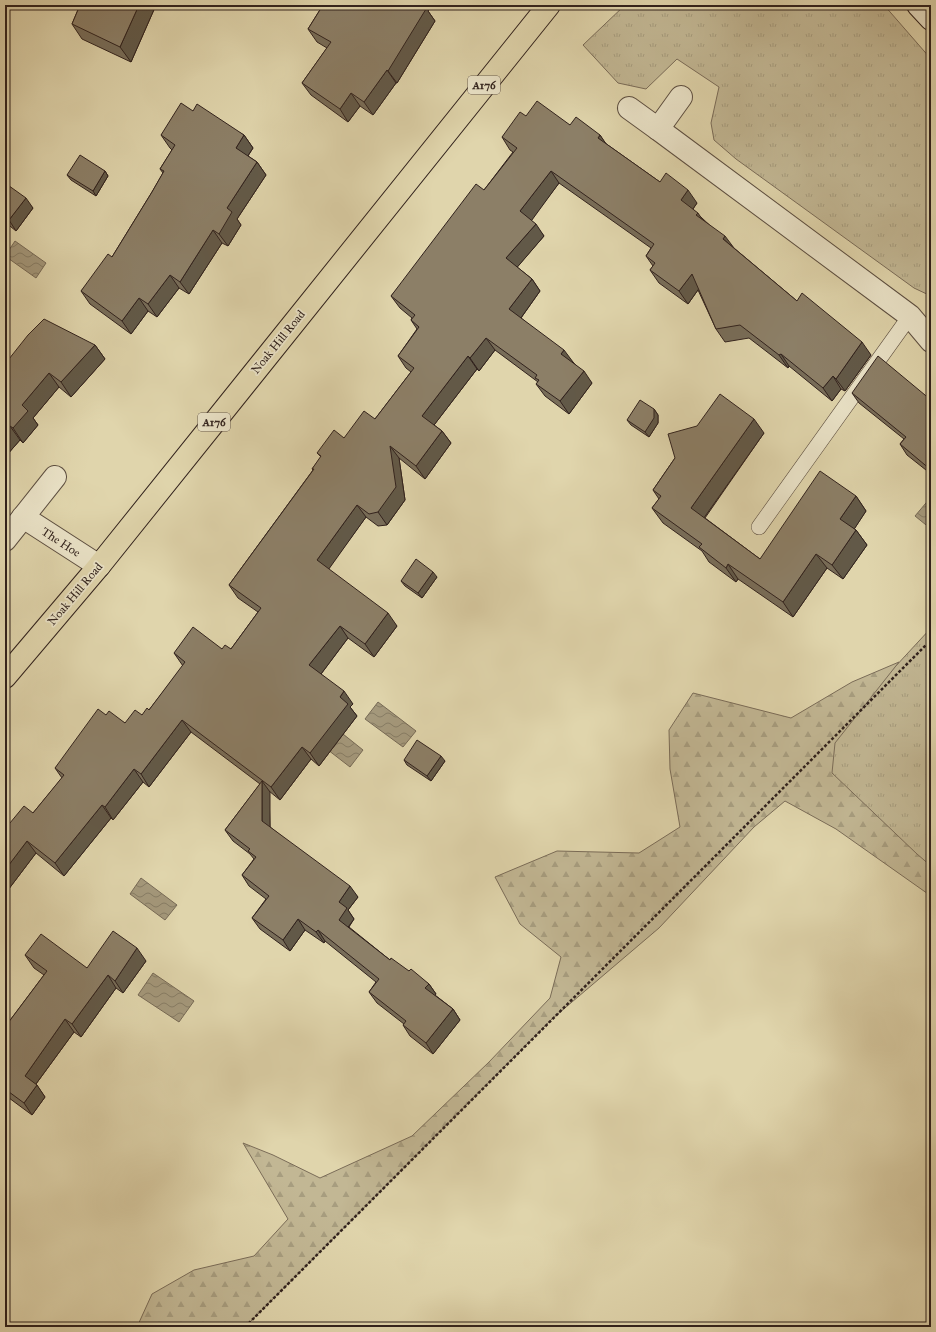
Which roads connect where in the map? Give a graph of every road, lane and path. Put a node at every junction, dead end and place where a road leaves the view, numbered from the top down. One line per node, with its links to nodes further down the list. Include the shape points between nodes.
1 (549, 5): 13 (main road, Noak Hill Road / A176)
2 (918, 5): 3 (street)
3 (931, 19)
4 (681, 97): 6 (street)
5 (629, 108): 6 (street)
6 (658, 128): 7 (street)
7 (910, 316): 8 (street); 11 (lane)
8 (931, 341)
9 (55, 477): 10 (street)
10 (23, 517): 12 (street); 13 (street, The Hoe)
11 (759, 527)
12 (5, 540)
13 (99, 566): 15 (main road, Noak Hill Road / A176)
14 (931, 640): 16 (path)
15 (5, 677)
16 (245, 1327)

